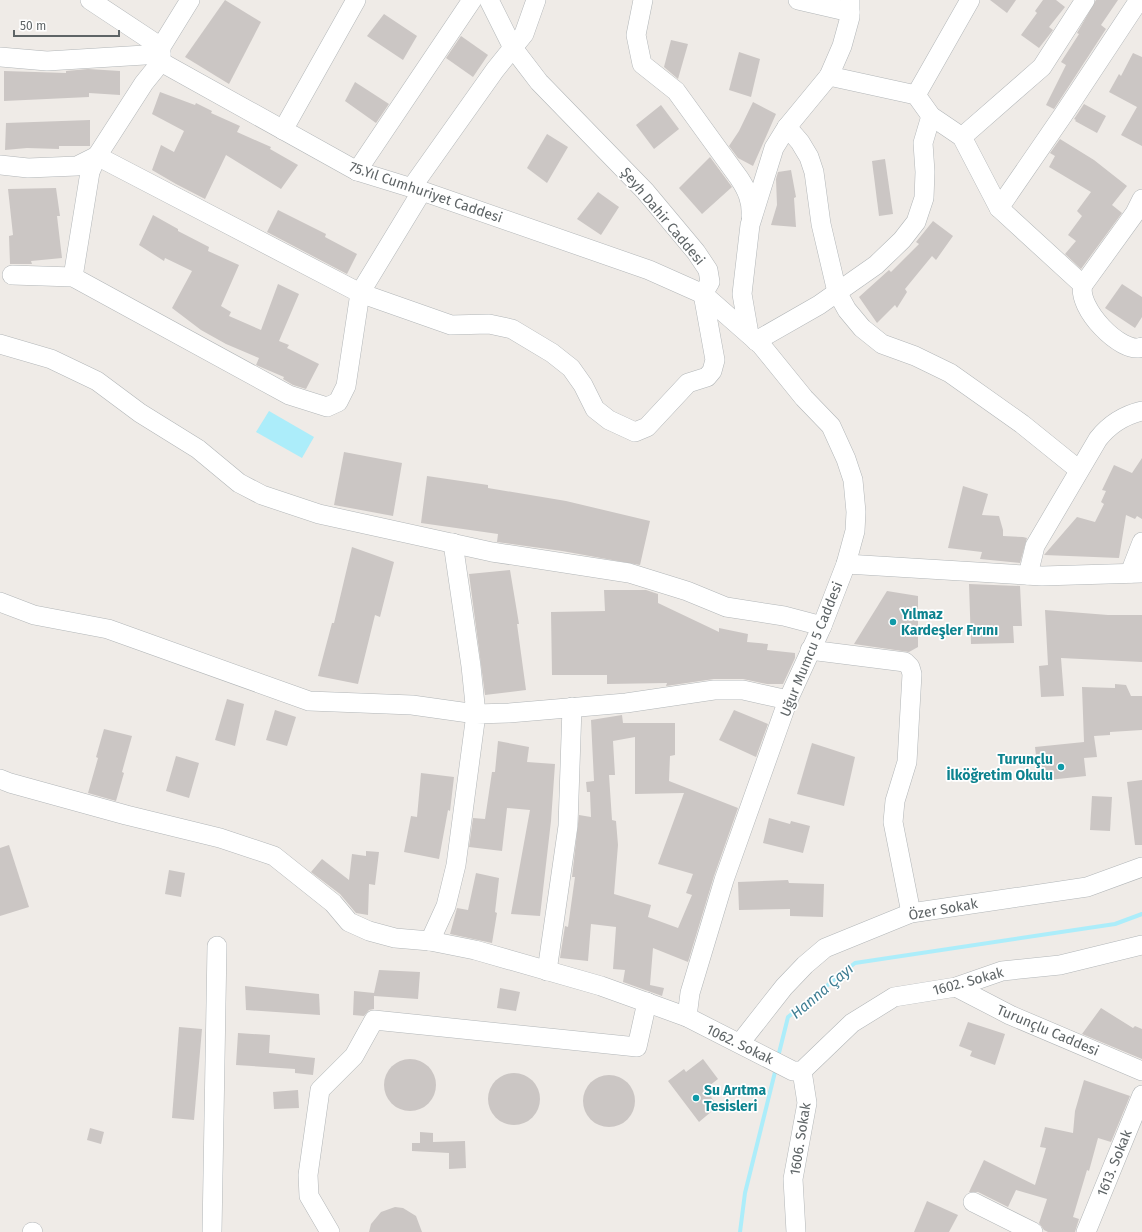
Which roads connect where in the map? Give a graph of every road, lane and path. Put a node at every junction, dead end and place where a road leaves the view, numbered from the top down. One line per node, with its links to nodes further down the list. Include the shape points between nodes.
1 (90, 0): 14 (street, 75.Yıl Cumhuriyet Caddesi)
2 (190, 0): 14 (street)
3 (356, 0): 20 (street)
4 (472, 0): 24 (street)
5 (489, 0): 13 (street, Şeyh Dahir Caddesi)
6 (536, 0): 13 (street, via 524,34)
7 (643, 0): 28 (street, via 636,35 642,64 676,91 746,188 752,205)
8 (798, 0): 12 (street)
9 (970, 0): 17 (street)
10 (1139, 0): 26 (street)
11 (1076, 4): 21 (street, via 1042,67)
12 (850, 6): 16 (street, via 842,46)
13 (513, 48): 25 (street); 34 (street, Şeyh Dahir Caddesi, via 539,82 645,190 696,252 708,270 710,282)
14 (161, 54): 15 (street, via 47,61); 20 (street, 75.Yıl Cumhuriyet Caddesi); 22 (street)
15 (0, 57)
16 (829, 76): 17 (street); 19 (street)
17 (916, 95): 18 (street)
18 (931, 116): 21 (street); 32 (street, via 923,143 924,198 916,222 902,240 876,265)
19 (787, 128): 28 (street, via 774,148); 32 (street, via 800,142 814,172 821,224)
20 (284, 130): 24 (street, 75.Yıl Cumhuriyet Caddesi)
21 (962, 137): 26 (street)
22 (97, 156): 23 (street, via 77,166 28,168); 30 (street, via 90,172); 33 (street)
23 (0, 165)
24 (357, 171): 25 (street, 75.Yıl Cumhuriyet Caddesi)
25 (417, 189): 33 (street); 34 (street, 75.Yıl Cumhuriyet Caddesi, via 649,270)
26 (999, 208): 31 (street)
27 (1140, 210): 31 (street)
28 (750, 225): 35 (street, via 742,294)
29 (12, 275): 30 (street)
30 (73, 277): 33 (street, via 289,395 327,407 338,402 346,386)
31 (1083, 285): 37 (street, via 1083,300 1098,322 1127,345 1138,349)
32 (837, 292): 35 (street); 39 (street, via 847,310 862,328 882,344 950,373 1022,424)
33 (360, 293): 34 (street, via 451,325 489,324 512,329 552,353 571,368 595,408 609,420 635,432 647,427 688,383 707,376 712,371 715,360)
34 (704, 294): 35 (street)
35 (752, 338): 42 (street, via 831,426 846,459 853,480 856,512 855,532)
36 (0, 344): 41 (street, via 52,359 96,381 140,413 198,449 239,483 262,495 319,514)
37 (1142, 347)
38 (1142, 411): 39 (street, via 1129,415 1109,427 1098,439)
39 (1079, 470): 44 (street, via 1035,546)
40 (1142, 542): 43 (street)
41 (453, 544): 46 (street, via 629,573 687,591 726,607 784,616); 50 (street)
42 (846, 564): 44 (street, Uğur Mumcu 5 Caddesi); 46 (street, Uğur Mumcu 5 Caddesi)
43 (1136, 573): 44 (street, Uğur Mumcu 5 Caddesi)
44 (1028, 575)
45 (0, 602): 50 (street, via 34,615 108,629 309,701 412,705)
46 (822, 626): 47 (street, Uğur Mumcu 5 Caddesi)
47 (810, 650): 48 (street, Uğur Mumcu 5 Caddesi); 53 (street, via 885,658 905,662 910,667 912,674 907,762 895,801 893,822)
48 (788, 700): 49 (street, via 743,690 714,690); 60 (street, Uğur Mumcu 5 Caddesi, via 724,880 690,993)
49 (572, 708): 50 (street); 57 (street, via 568,826)
50 (476, 714): 54 (street, via 456,865 446,906)
51 (0, 779): 54 (street, 1062. Sokak, via 126,815 220,838 274,856 333,903 349,922 381,935)
52 (1142, 867): 53 (street, Özer Sokak, via 1086,887)
53 (911, 913): 61 (street, Özer Sokak, via 825,948 813,957 784,987)
54 (430, 941): 57 (street, 1062. Sokak, via 475,950)
55 (1142, 945): 58 (street, 1602. Sokak, via 1060,965 1002,971)
56 (217, 946): 66 (street)
57 (547, 971): 59 (street, 1062. Sokak)
58 (956, 987): 62 (street, Turunçlu Caddesi, via 1010,1015); 63 (street, 1602. Sokak, via 894,997 852,1023)
59 (647, 1002): 60 (street, 1062. Sokak); 67 (street, via 637,1047 374,1020 354,1056 320,1090 308,1175 309,1196)
60 (687, 1016): 61 (street, 1062. Sokak)
61 (744, 1045): 63 (street, 1062. Sokak)
62 (1142, 1070)
63 (798, 1071): 68 (street, 1606. Sokak, via 807,1102 793,1179)
64 (1142, 1094): 70 (street, 1613. Sokak)
65 (973, 1202): 69 (street)
66 (212, 1232)
67 (330, 1232)
68 (796, 1232)
69 (1033, 1232)
70 (1086, 1232)

